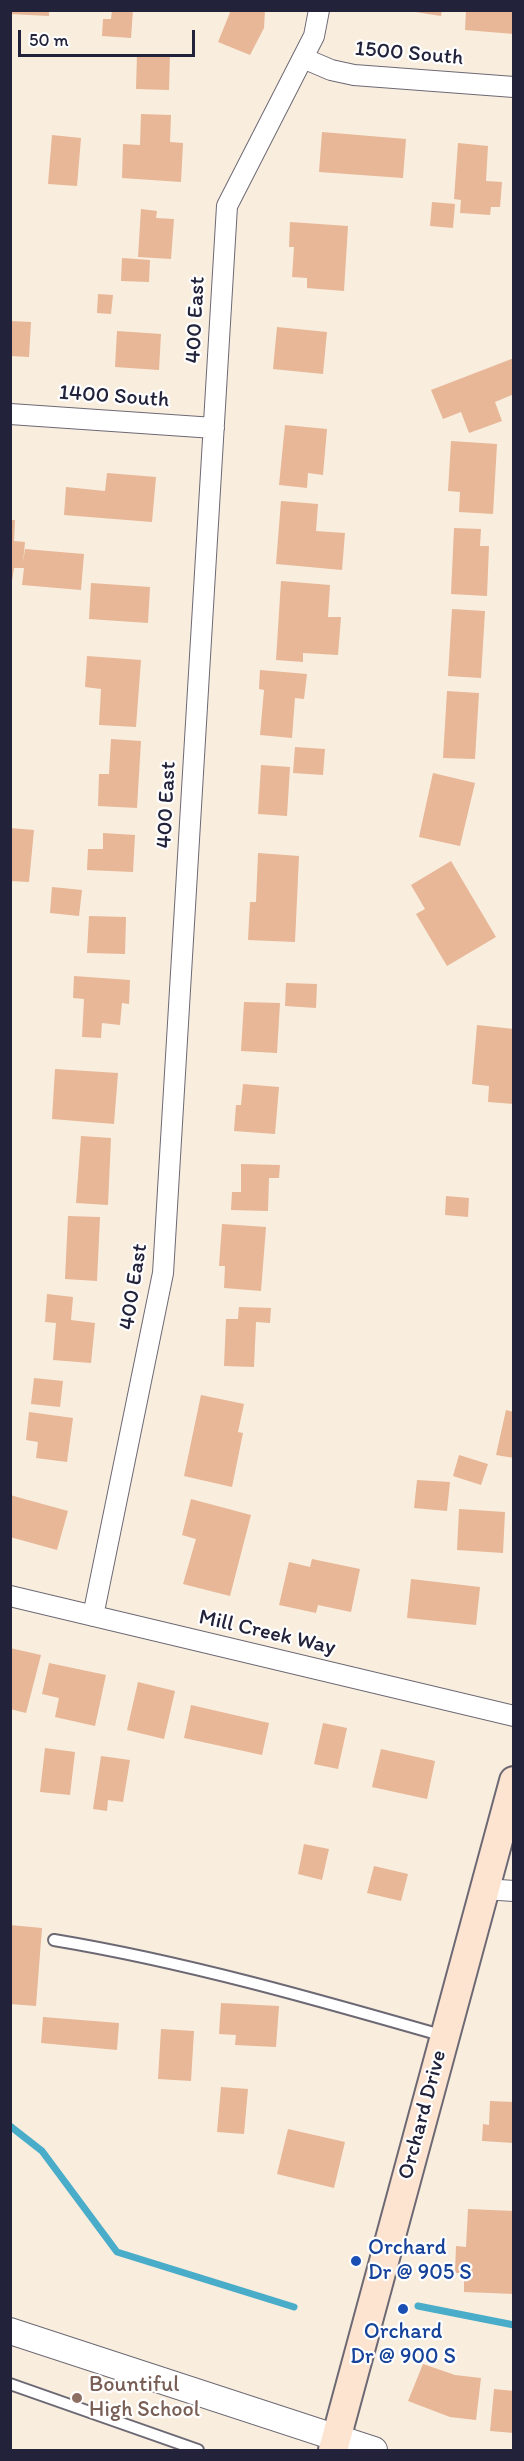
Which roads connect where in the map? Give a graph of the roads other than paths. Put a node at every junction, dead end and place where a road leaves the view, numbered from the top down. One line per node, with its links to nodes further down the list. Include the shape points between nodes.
1 (319, 10): 2 (street, 400 East, via 314,36)
2 (303, 58): 3 (street, 1500 South, via 354,75); 5 (street, 400 East, via 227,206)
3 (513, 87)
4 (10, 414): 5 (street, 1400 South)
5 (214, 428): 7 (street, 400 East, via 163,1273)
6 (10, 1596): 7 (street, Mill Creek Way)
7 (93, 1616): 8 (street, Mill Creek Way)
8 (513, 1716)
9 (513, 1781): 10 (main road, Orchard Drive)
10 (484, 1889): 11 (street); 13 (main road, Orchard Drive)
11 (513, 1891)
12 (54, 1940): 13 (lane, via 117,1950 250,1981)
13 (444, 2036): 16 (main road, Orchard Drive)
14 (10, 2331): 16 (street)
15 (10, 2384): 17 (lane)
16 (334, 2445): 18 (street)
17 (191, 2449)
18 (374, 2451)

